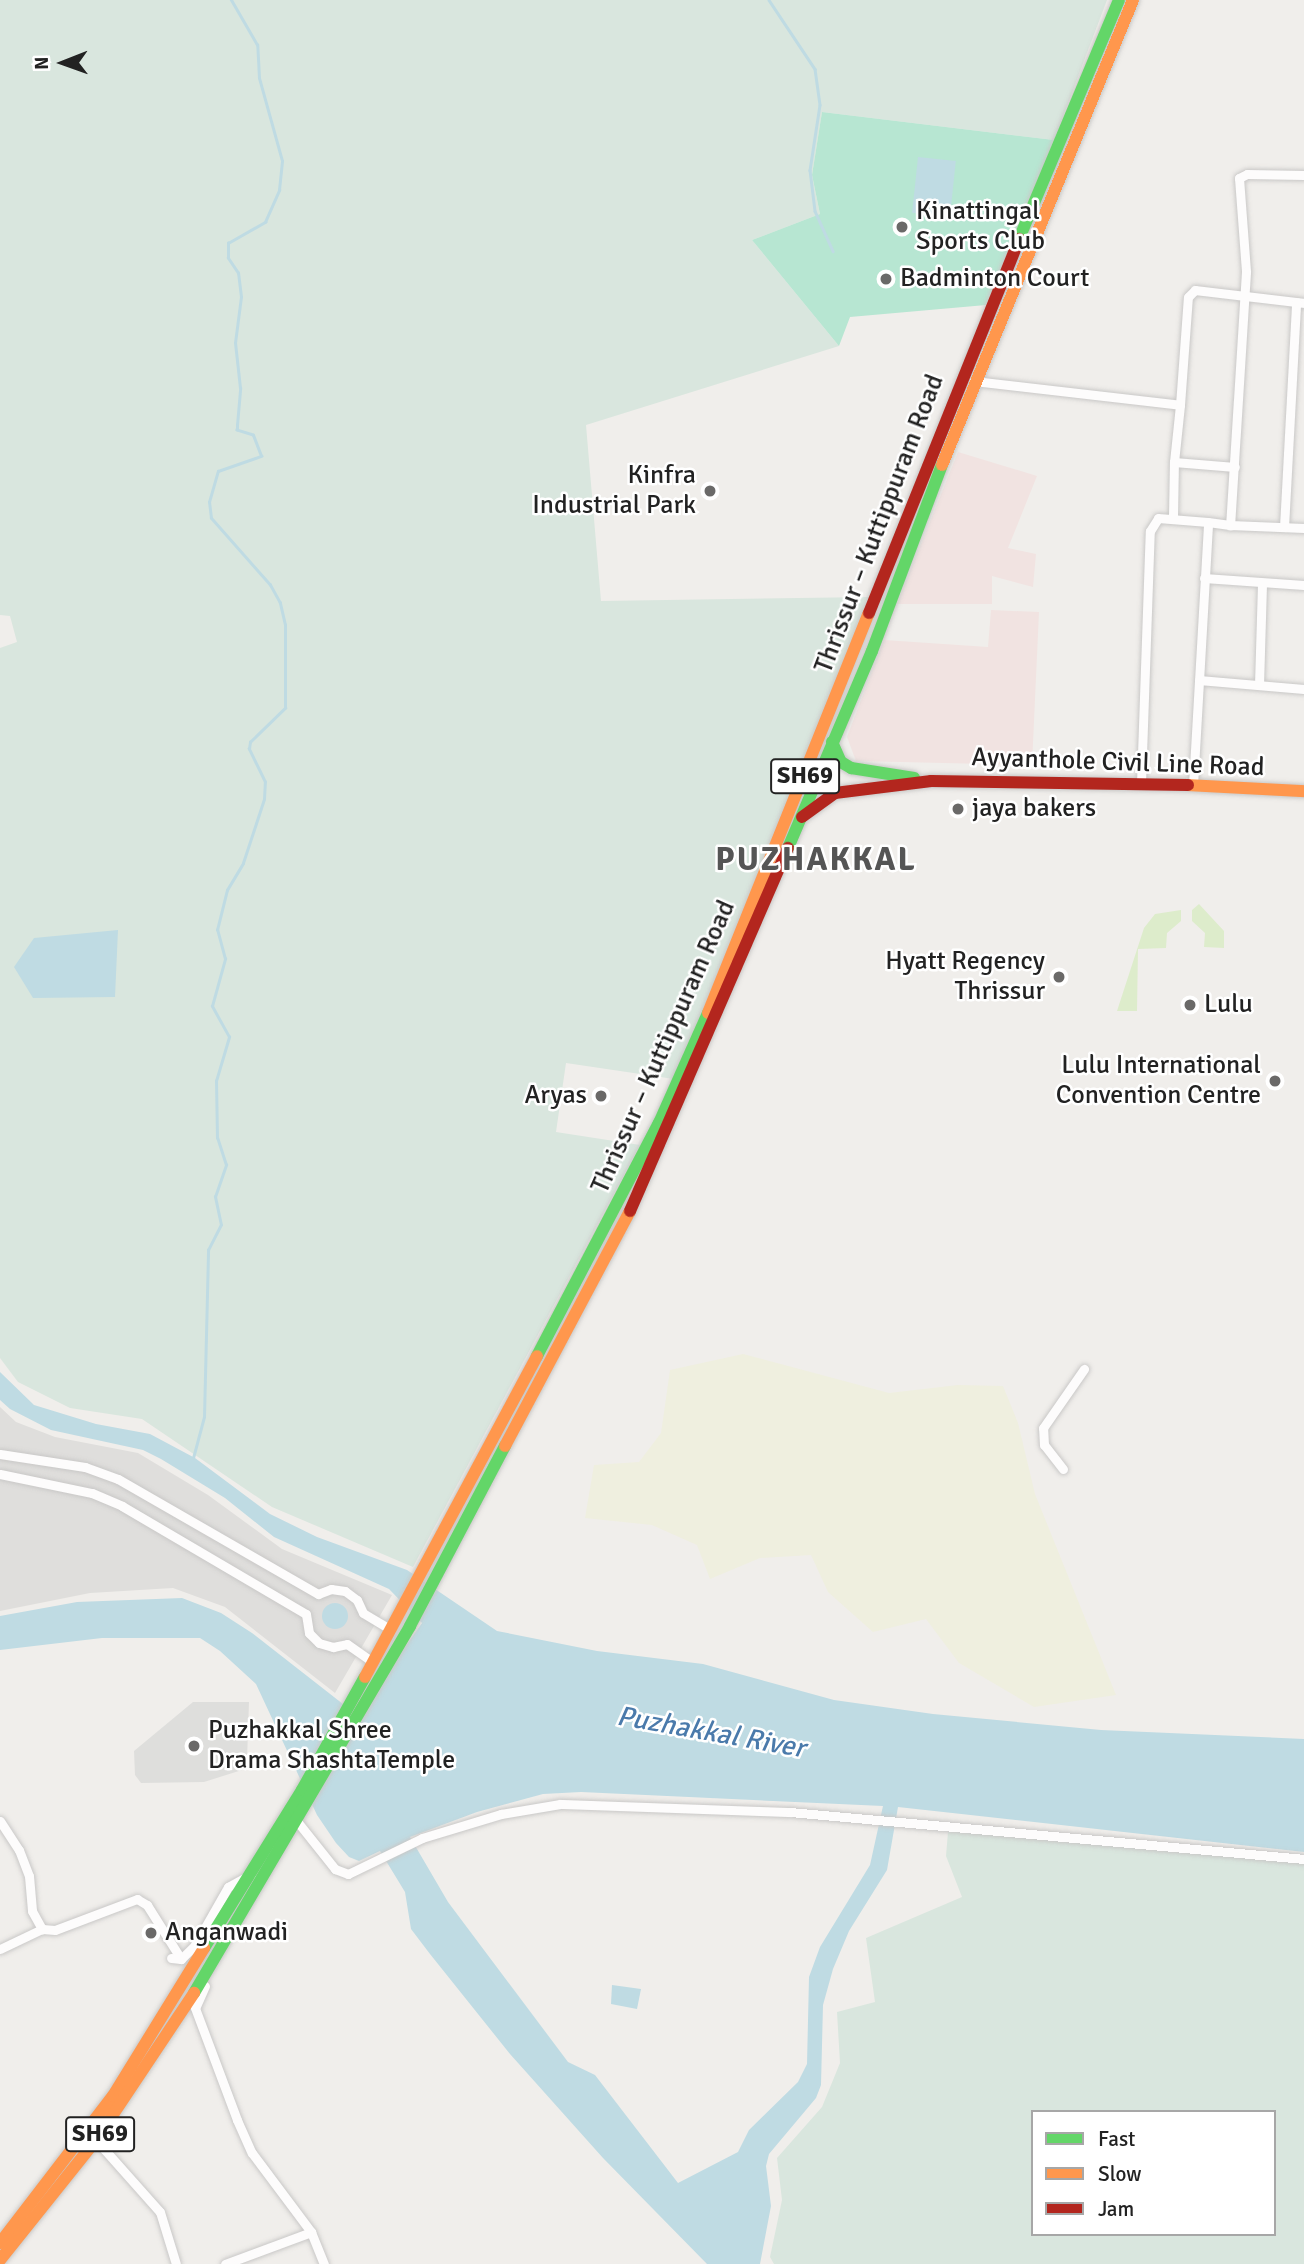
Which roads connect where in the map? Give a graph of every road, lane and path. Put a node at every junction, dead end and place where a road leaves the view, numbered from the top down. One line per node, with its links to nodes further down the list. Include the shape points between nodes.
1 (1119, 0): 27 (main road, Thrissur – Kuttippuram Road / SH69, via 957,388)
2 (1133, 0): 6 (main road, Thrissur – Kuttippuram Road)
3 (1304, 175): 4 (street, via 1247,174 1239,178)
4 (1245, 298): 5 (street); 7 (street, via 1205,288 1188,297); 9 (street)
5 (1300, 303): 13 (street)
6 (974, 381): 7 (street); 21 (main road, Thrissur – Kuttippuram Road)
7 (1180, 405): 8 (street)
8 (1174, 461): 9 (street); 10 (street)
9 (1235, 467): 12 (street)
10 (1173, 517): 11 (street); 23 (street, via 1153,521 1150,531)
11 (1208, 522): 12 (street); 15 (street)
12 (1230, 524): 13 (street)
13 (1284, 527): 14 (street)
14 (1304, 528)
15 (1204, 579): 16 (street); 18 (street)
16 (1262, 583): 17 (street); 19 (street)
17 (1304, 586)
18 (1199, 680): 19 (street); 24 (street)
19 (1259, 685): 20 (street)
20 (1304, 689)
21 (832, 742): 22 (main road, Ayyanthole Civil Line Road, via 841,762 860,772); 26 (main road, Thrissur – Kuttippuram Road)
22 (931, 781): 23 (main road, Ayyanthole Civil Line Road); 26 (main road, Ayyanthole Civil Line Road, via 835,793)
23 (1141, 783): 24 (main road, Ayyanthole Civil Line Road)
24 (1193, 785): 25 (main road, Ayyanthole Civil Line Road)
25 (1304, 791)
26 (802, 817): 27 (main road, Thrissur – Kuttippuram Road)
27 (668, 1120): 32 (main road, Thrissur – Kuttippuram Road / SH69); 34 (main road, Thrissur – Kuttippuram Road, via 457,1539 365,1705)
28 (1084, 1369): 30 (street, via 1043,1428 1044,1445)
29 (0, 1454): 32 (street, via 85,1467 118,1479 318,1594 331,1589 345,1591 357,1600 363,1613)
30 (1063, 1469)
31 (0, 1474): 33 (street, via 92,1493 122,1506 306,1614 309,1633 319,1643 347,1644)
32 (390, 1629): 33 (main road, Thrissur – Kuttippuram Road / SH69)
33 (371, 1661): 34 (main road, Thrissur – Kuttippuram Road, via 302,1790)
34 (293, 1816): 36 (street, via 335,1869 348,1874 422,1838 501,1814 560,1804 790,1812); 37 (main road); 38 (main road)
35 (0, 1821): 39 (street, via 19,1850 29,1876 32,1911)
36 (1304, 1859)
37 (272, 1864): 41 (main road, SH69, via 190,2002); 42 (street, via 195,2008 252,2153)
38 (253, 1873): 39 (street, via 228,1886 195,1945 176,1958 147,1905 137,1899 55,1930); 43 (main road, via 113,2096)
39 (42, 1929): 40 (street)
40 (0, 1949)
41 (96, 2140): 44 (main road, SH69); 45 (street, via 160,2212)
42 (311, 2232): 46 (street); 47 (street)
43 (0, 2243)
44 (0, 2260)
45 (176, 2264)
46 (225, 2264)
47 (324, 2264)

